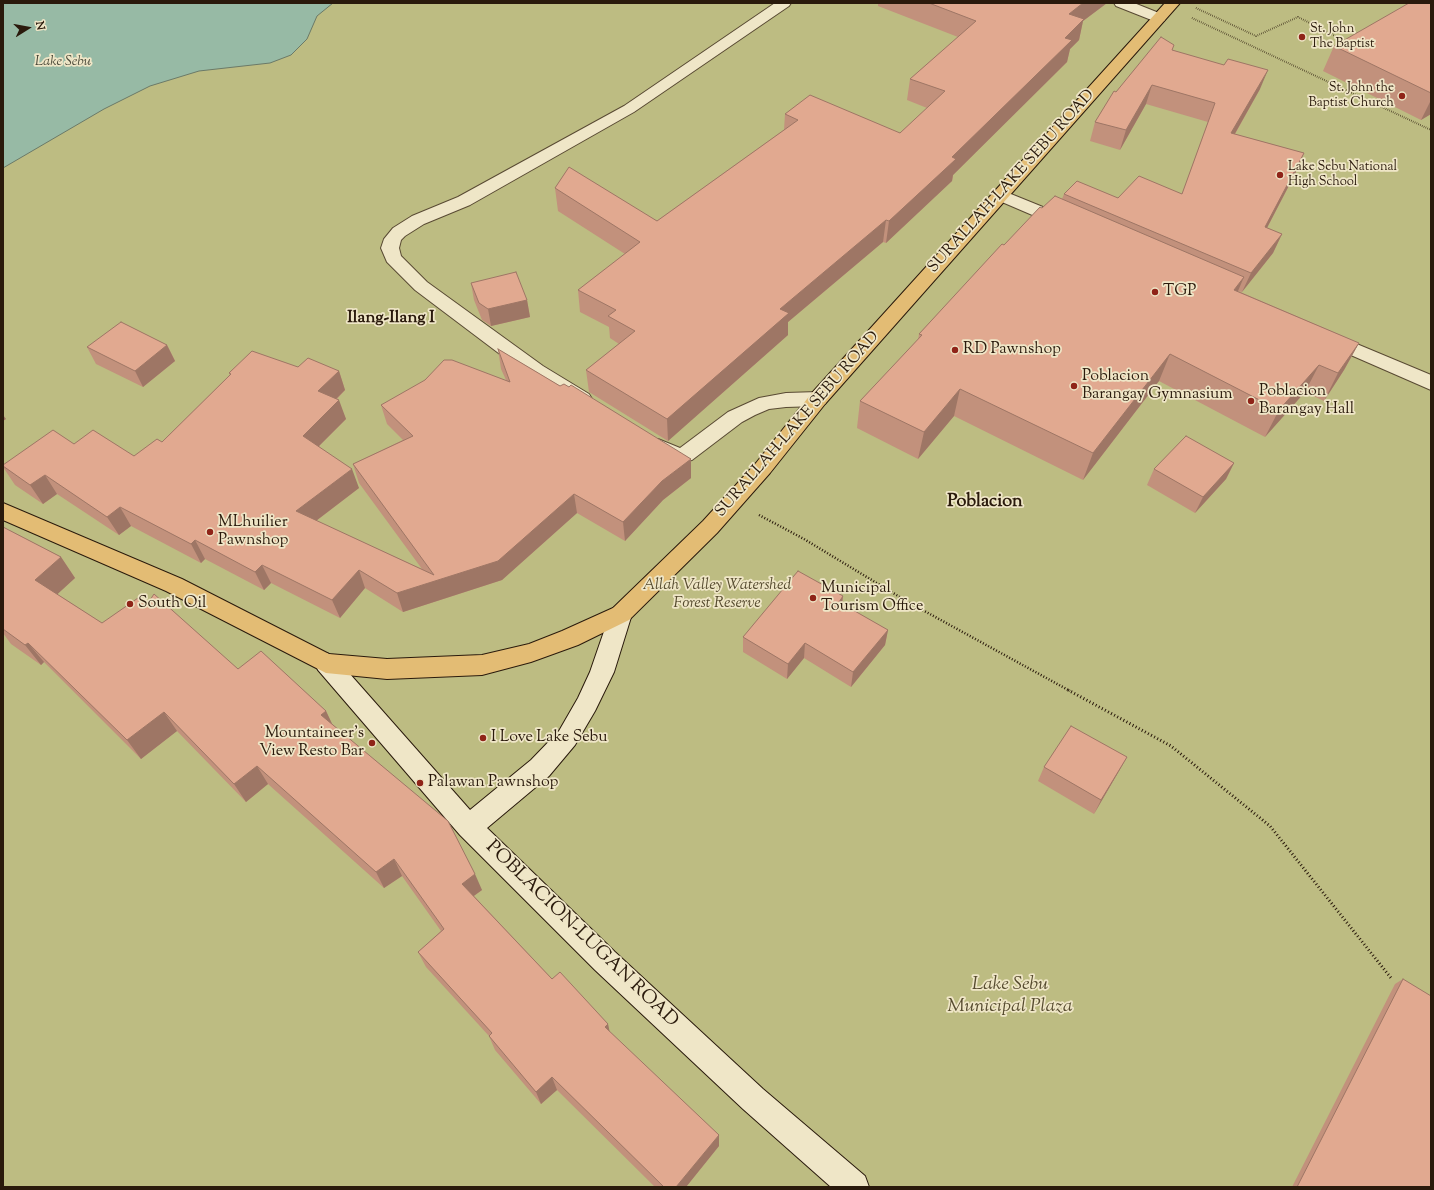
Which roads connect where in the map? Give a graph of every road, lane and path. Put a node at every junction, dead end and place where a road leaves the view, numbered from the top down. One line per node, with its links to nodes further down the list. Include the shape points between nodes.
1 (784, 3): 12 (street, via 629,109 464,201 409,225 393,239 390,248 393,258 422,286 536,371)
2 (1121, 3): 3 (street)
3 (1167, 10): 6 (path); 7 (main road, SURALLAH-LAKE SEBU ROAD)
4 (1205, 12): 5 (path, via 1256,36 1298,17)
5 (1346, 42)
6 (1431, 130)
7 (1001, 195): 8 (street); 11 (main road, SURALLAH-LAKE SEBU ROAD)
8 (1081, 230)
9 (1314, 332): 10 (street)
10 (1431, 383)
11 (818, 399): 13 (street, via 766,403 748,410 685,455 672,454); 14 (main road, SURALLAH-LAKE SEBU ROAD)
12 (597, 409)
13 (645, 438)
14 (734, 501): 16 (main road, SURALLAH-LAKE SEBU ROAD); 19 (path, via 804,539 908,602 1171,746 1270,826)
15 (3, 511): 17 (main road, via 174,585)
16 (621, 614): 17 (main road, SURALLAH-LAKE SEBU ROAD, via 531,653 482,665 386,669); 18 (street, via 602,672 567,738 540,768)
17 (326, 663): 18 (street, POBLACION-LUGAN ROAD)
18 (469, 827): 20 (street, POBLACION-LUGAN ROAD, via 616,972 753,1099)
19 (1392, 978)
20 (854, 1187)

